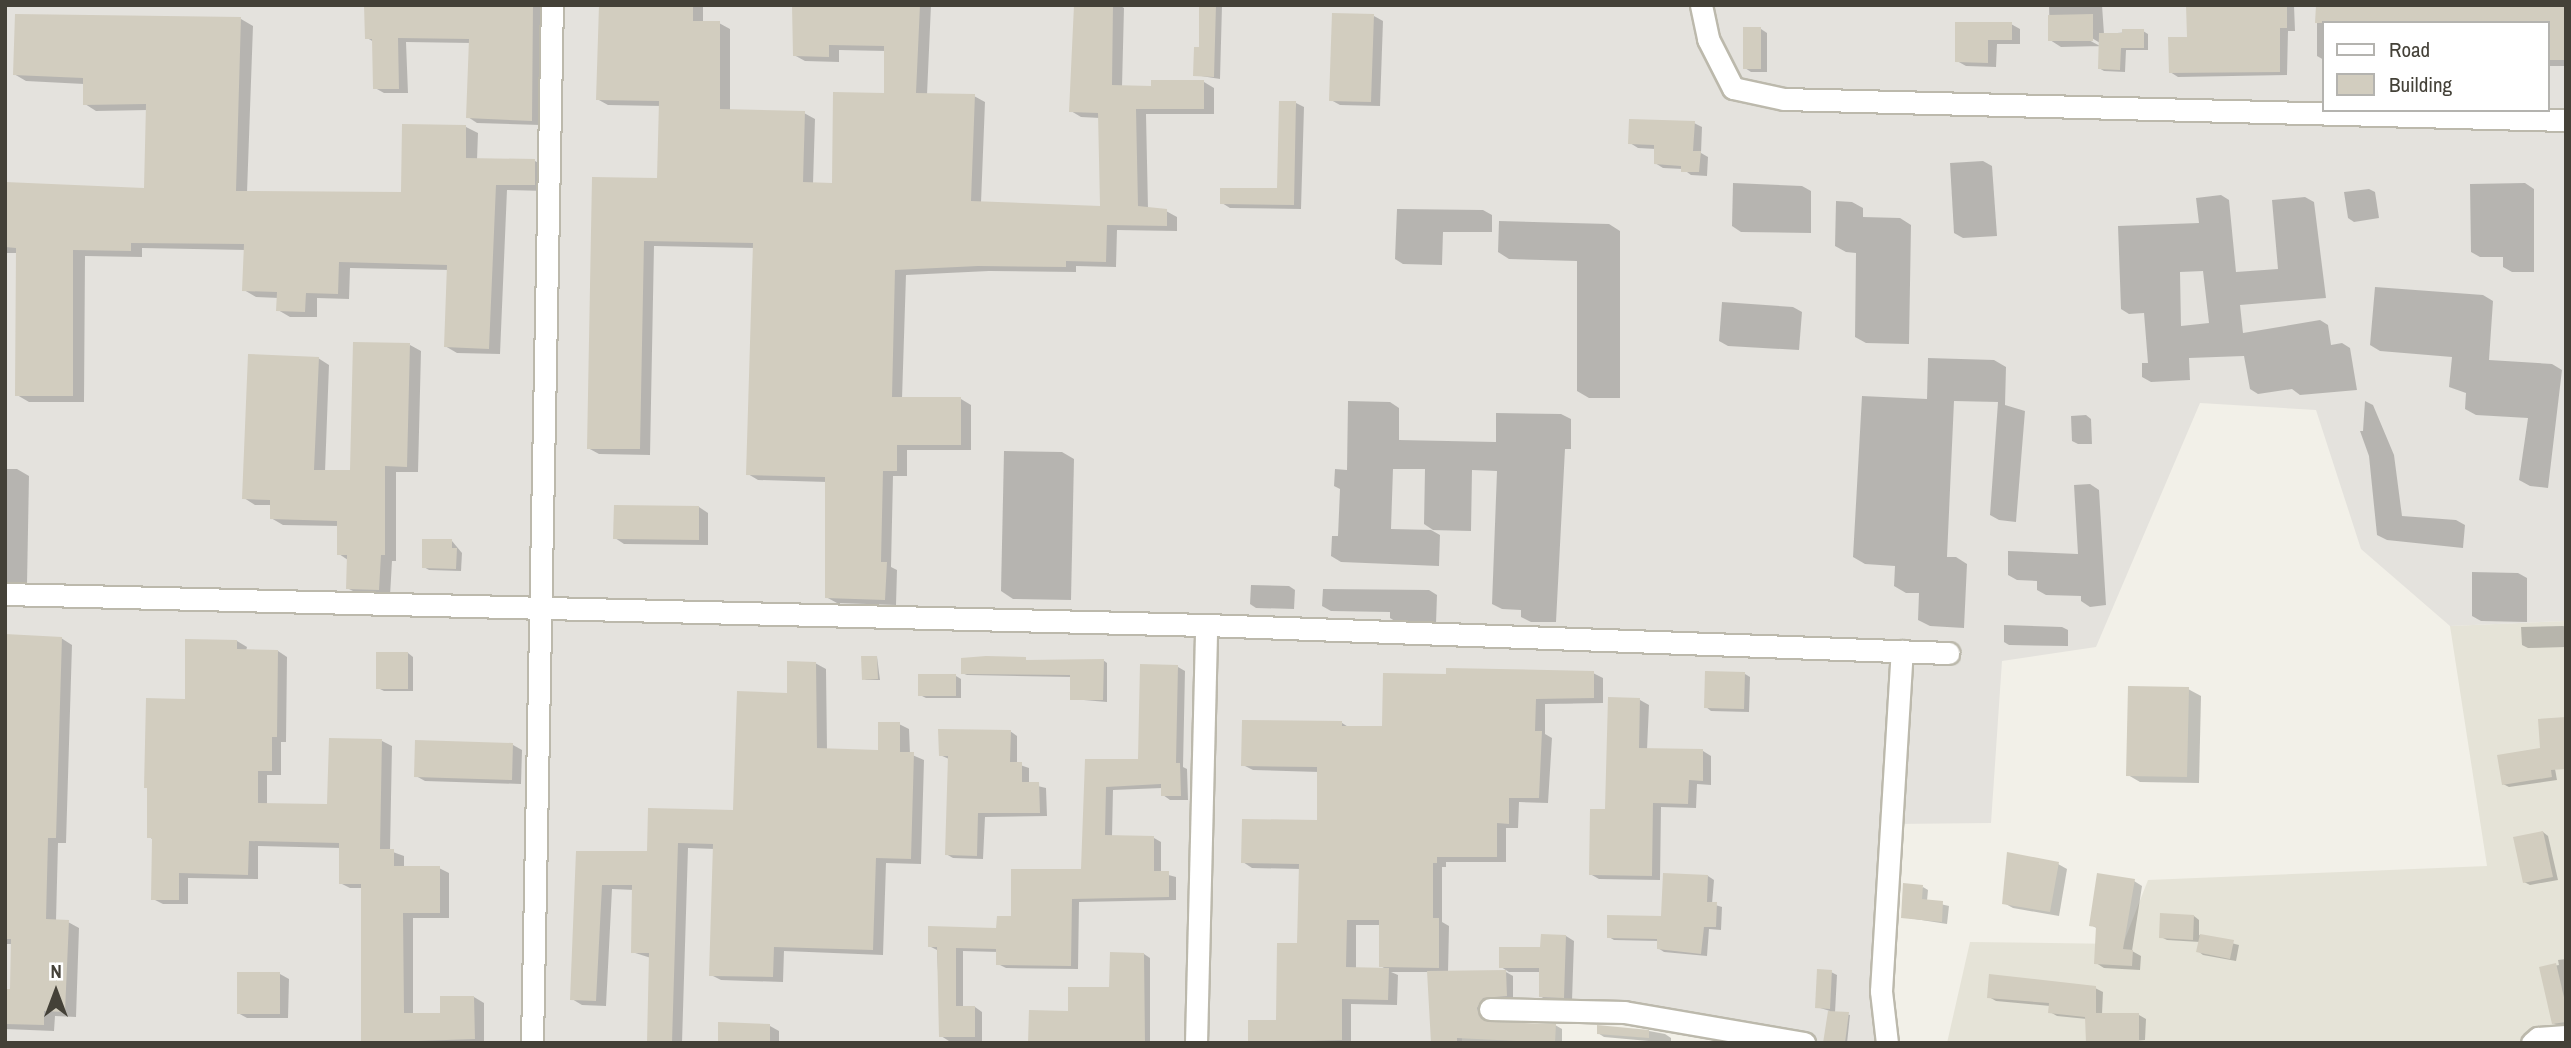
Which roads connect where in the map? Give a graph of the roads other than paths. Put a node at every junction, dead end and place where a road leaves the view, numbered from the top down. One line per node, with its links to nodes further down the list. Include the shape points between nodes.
1 (552, 5): 5 (street)
2 (1701, 5): 3 (street, via 1708,39 1733,88 1784,99)
3 (2566, 120)
4 (5, 594): 5 (street)
5 (538, 610): 6 (street); 11 (street)
6 (1206, 625): 7 (street); 12 (street)
7 (1902, 651): 8 (street); 14 (street, via 1881,992)
8 (1948, 653)
9 (1490, 1009): 13 (street, via 1624,1012)
10 (2566, 1036): 15 (street, via 2538,1038)
11 (532, 1043)
12 (1196, 1043)
13 (1804, 1043)
14 (1886, 1043)
15 (2532, 1043)

